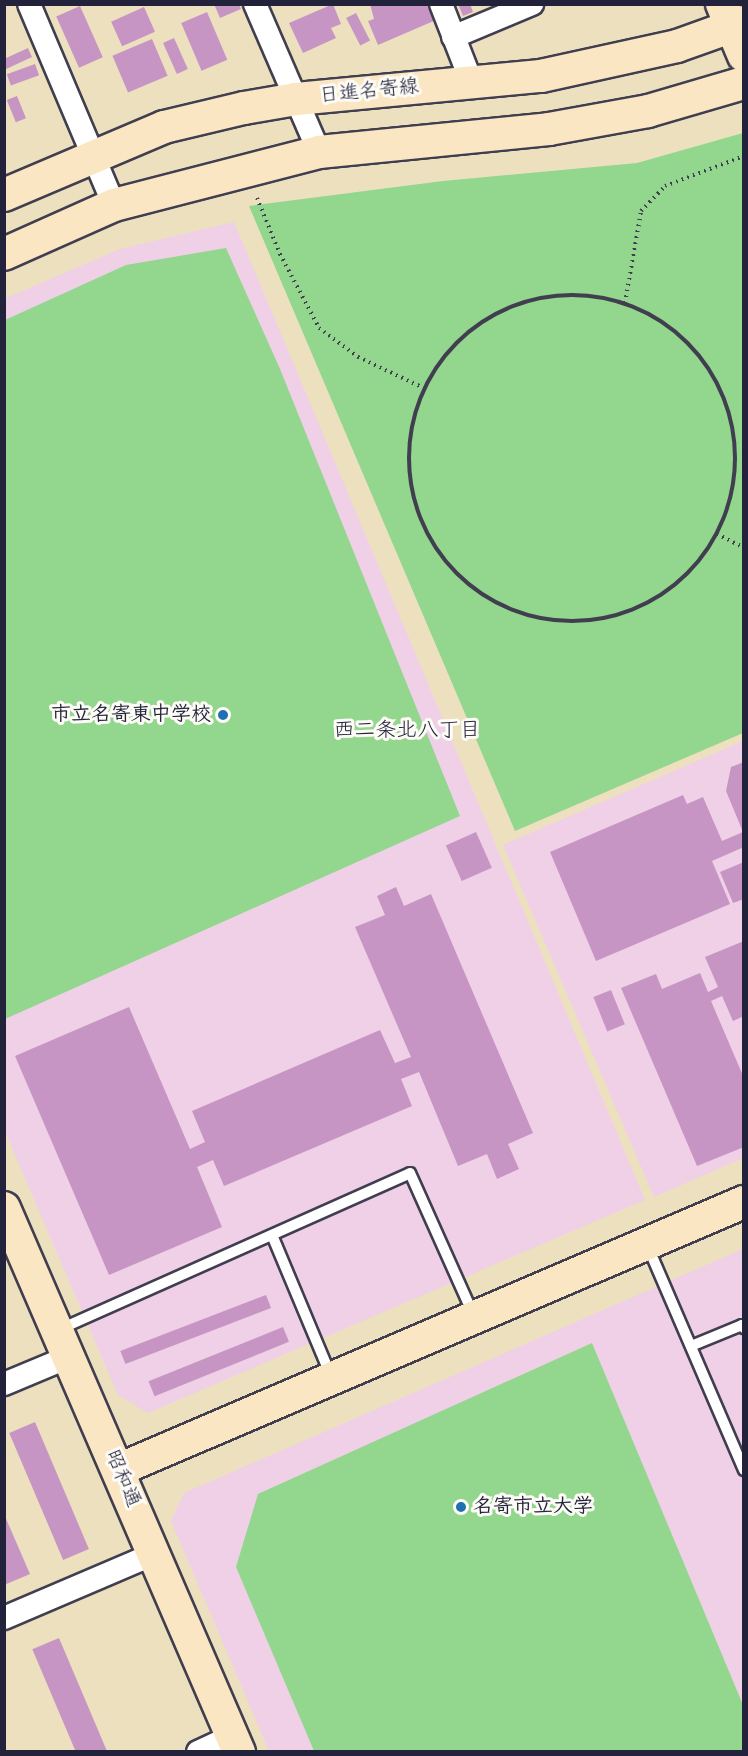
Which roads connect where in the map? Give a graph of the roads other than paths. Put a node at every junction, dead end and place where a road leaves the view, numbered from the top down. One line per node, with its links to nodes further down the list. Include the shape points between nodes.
1 (29, 4): 12 (street)
2 (255, 4): 10 (street)
3 (441, 4): 6 (street)
4 (532, 4): 6 (street)
5 (733, 18): 7 (main road); 8 (main road, 日進名寄線, via 677,46 542,76)
6 (453, 37): 8 (street)
7 (744, 56)
8 (471, 81): 10 (main road, 日進名寄線)
9 (744, 83): 11 (main road, via 648,111 549,129)
10 (296, 99): 11 (street); 12 (main road, 日進名寄線, via 164,127)
11 (319, 152): 14 (main road)
12 (96, 156): 13 (main road, 日進名寄線); 14 (street)
13 (4, 195)
14 (114, 205): 15 (main road)
15 (4, 254)
16 (744, 1202): 19 (main road)
17 (4, 1208): 22 (main road, 昭和通)
18 (272, 1235): 20 (lane, via 410,1173); 22 (lane); 24 (lane)
19 (646, 1243): 20 (main road); 23 (lane)
20 (474, 1317): 24 (main road)
21 (744, 1328): 23 (lane, via 742,1325)
22 (64, 1343): 25 (street); 26 (main road, 昭和通)
23 (691, 1346): 27 (lane)
24 (332, 1377): 26 (main road)
25 (4, 1384)
26 (118, 1470): 28 (main road, 昭和通)
27 (744, 1470)
28 (154, 1554): 29 (street); 30 (main road, 昭和通)
29 (4, 1618)
30 (236, 1744): 31 (street)
31 (198, 1752)

